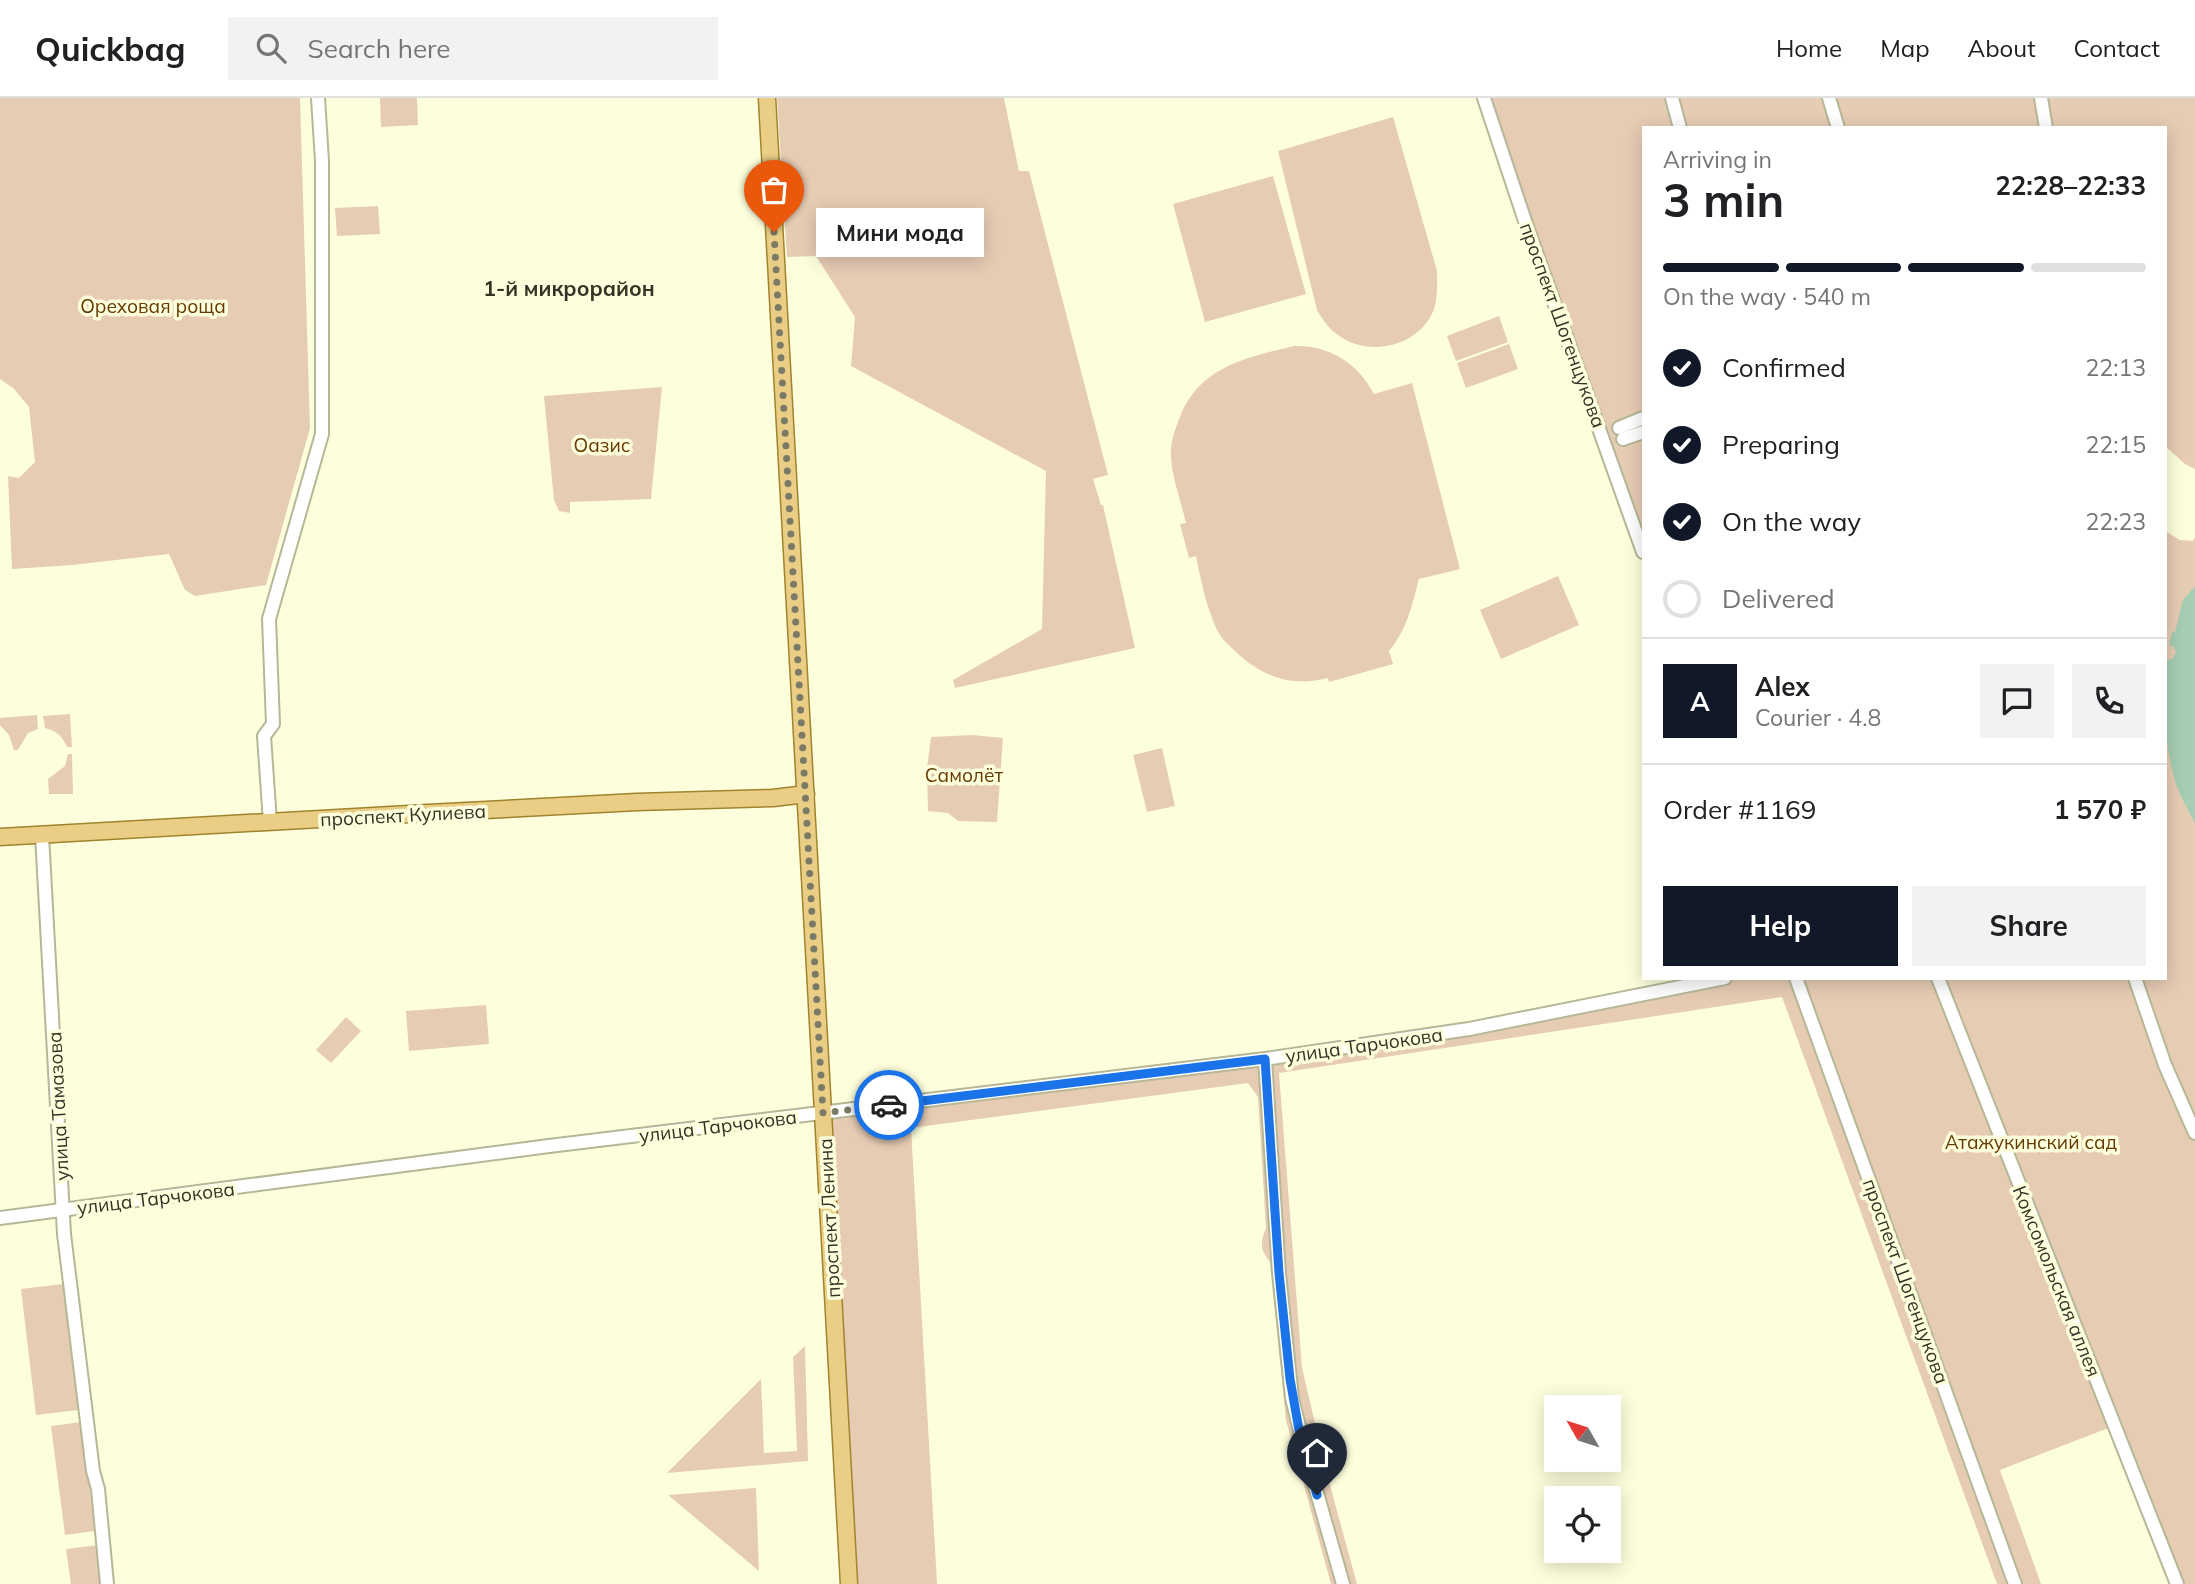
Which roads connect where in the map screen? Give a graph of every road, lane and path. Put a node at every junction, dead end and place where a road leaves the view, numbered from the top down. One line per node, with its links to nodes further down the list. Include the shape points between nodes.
1 (318, 98): 14 (street, via 322,434 269,619 273,724 264,736)
2 (767, 98): 13 (main road, проспект Ленина)
3 (1484, 98): 12 (street, проспект Шогенцукова)
4 (1672, 98): 7 (street)
5 (1829, 98): 8 (street)
6 (2041, 98): 9 (street)
7 (1679, 126)
8 (1837, 126)
9 (2046, 126)
10 (1642, 419): 11 (street, via 1621,433)
11 (1642, 432)
12 (1642, 549)
13 (806, 794): 14 (main road, проспект Кулиева); 22 (main road, проспект Ленина)
14 (270, 822): 15 (main road, проспект Кулиева)
15 (42, 835): 16 (main road, проспект Кулиева); 24 (street, улица Тамазова)
16 (0, 837)
17 (1715, 980): 21 (street, улица Тарчокова, via 1418,1038)
18 (1797, 980): 29 (street, проспект Шогенцукова)
19 (1939, 980): 30 (street, Комсомольская аллея)
20 (2136, 980): 23 (street)
21 (1265, 1059): 22 (street, улица Тарчокова); 28 (street, via 1292,1398)
22 (823, 1113): 24 (street, улица Тарчокова); 27 (main road, проспект Ленина)
23 (2195, 1133)
24 (64, 1210): 25 (street, улица Тарчокова); 26 (street, улица Тамазова)
25 (0, 1218)
26 (107, 1584)
27 (849, 1584)
28 (1343, 1584)
29 (2015, 1584)
30 (2177, 1584)

